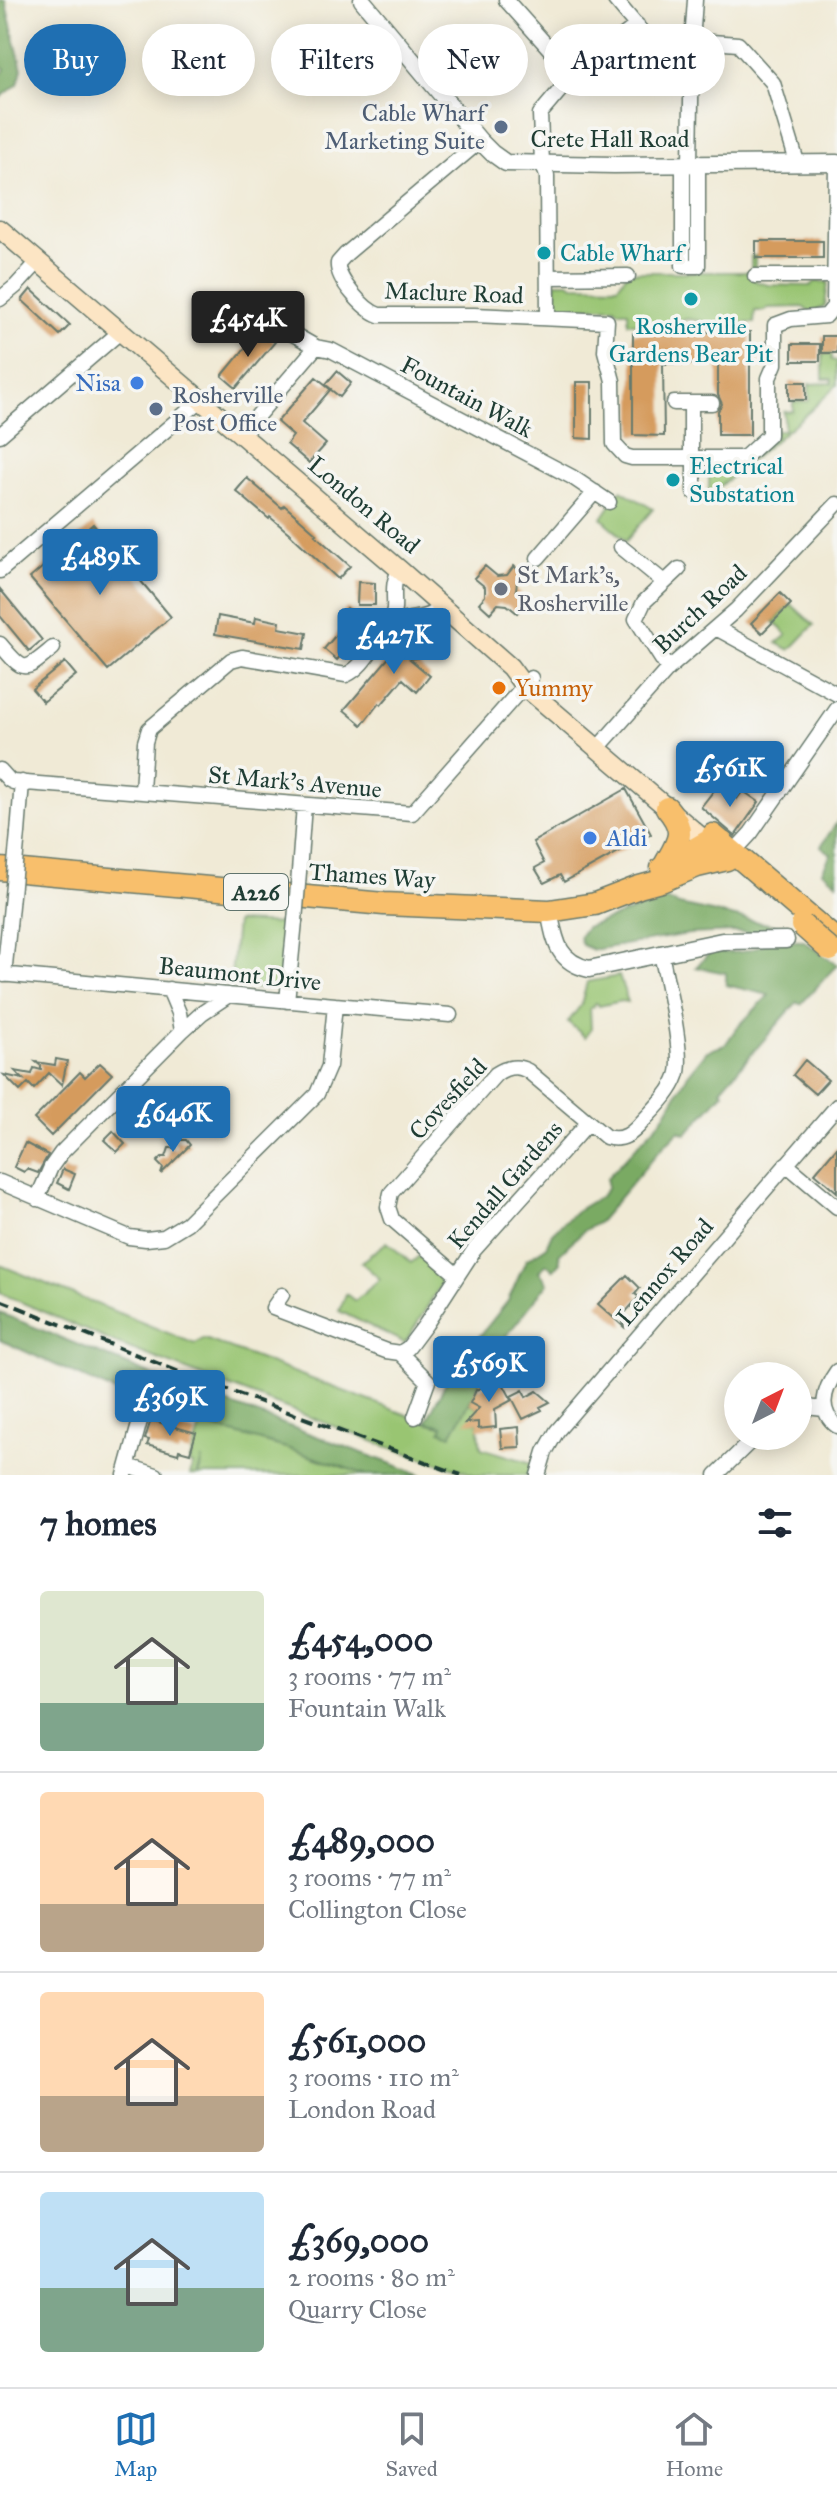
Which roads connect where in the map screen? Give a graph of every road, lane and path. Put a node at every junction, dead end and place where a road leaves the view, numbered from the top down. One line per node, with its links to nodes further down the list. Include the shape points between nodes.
1 (362, 0): 11 (street, Crete Hall Road)
2 (506, 0): 7 (street)
3 (615, 0): 5 (street)
4 (695, 0): 6 (street)
5 (636, 24)
6 (693, 24)
7 (544, 43)
8 (725, 43): 12 (street, via 738,44 773,83)
9 (555, 96): 13 (street, via 540,114)
10 (692, 96): 14 (street)
11 (480, 141): 13 (street, Crete Hall Road, via 506,163); 23 (street, Maclure Road, via 341,259 338,273 367,309 379,315)
12 (797, 162): 14 (street, Crete Hall Road); 15 (street, Crete Hall Road)
13 (542, 163): 14 (street, Crete Hall Road); 21 (street, via 547,176)
14 (691, 163): 14 (street, via 683,266 698,266)
15 (837, 163): 20 (street)
16 (0, 229): 17 (main road, London Road)
17 (38, 262): 22 (street); 25 (main road, London Road)
18 (628, 276): 21 (street)
19 (755, 276): 20 (street)
20 (836, 276): 33 (street, via 829,314 775,325 769,435 743,458)
21 (548, 277): 23 (street)
22 (0, 299)
23 (548, 318): 33 (street, Maclure Road, via 607,321 615,447 629,458)
24 (249, 327): 26 (street, Fountain Walk, via 256,318 265,318)
25 (120, 332): 27 (main road, London Road); 31 (street)
26 (316, 347): 32 (street); 34 (street, Fountain Walk, via 331,350)
27 (201, 400): 32 (main road, London Road); 42 (street)
28 (674, 403): 29 (street)
29 (691, 403): 30 (street); 33 (street)
30 (712, 403)
31 (0, 435)
32 (241, 435): 41 (main road, London Road)
33 (692, 458): 35 (street)
34 (595, 492): 36 (street, Fountain Walk); 39 (street)
35 (694, 492)
36 (609, 502)
37 (837, 504): 45 (street, Burch Road)
38 (621, 547): 43 (street)
39 (538, 558)
40 (679, 569): 43 (street)
41 (400, 570): 44 (main road, London Road); 46 (street)
42 (0, 571)
43 (664, 582): 49 (street, via 636,619)
44 (441, 607): 46 (street); 50 (main road, London Road)
45 (716, 628): 49 (street, Burch Road); 51 (street)
46 (388, 629): 56 (street, via 346,675 242,657 231,660 149,729)
47 (0, 644): 48 (street, via 22,667 30,667)
48 (53, 648)
49 (668, 669): 53 (street, Burch Road)
50 (527, 682): 53 (main road, London Road); 57 (street, St Mark's Avenue, via 414,812)
51 (837, 694)
52 (837, 709): 59 (street, via 751,833)
53 (601, 744): 58 (main road, London Road); 59 (main road, London Road)
54 (0, 770): 55 (street, St Mark's Avenue, via 10,781)
55 (22, 782): 56 (street, St Mark's Avenue); 67 (street, bridge)
56 (142, 791): 57 (street, St Mark's Avenue)
57 (304, 805): 70 (street, bridge)
58 (667, 808): 59 (main road, London Road); 60 (main road, A226, via 681,831)
59 (723, 846): 60 (main road, Thames Way / A226); 62 (main road, Thames Way / A226, via 713,861); 64 (main road, London Road)
60 (665, 865): 62 (main road, Thames Way / A226)
61 (0, 869): 63 (main road, Thames Way / A226, via 384,904)
62 (639, 887): 63 (main road, Thames Way / A226, via 595,904)
63 (549, 911): 65 (street, via 562,956 574,966 589,969)
64 (812, 934): 65 (street, via 722,941); 66 (main road, London Road, bridge)
65 (661, 953): 75 (street, Covesfield, via 677,1044 677,1077 626,1137 609,1138)
66 (837, 956)
67 (2, 974): 68 (street, Beaumont Drive)
68 (169, 989): 69 (street, Beaumont Drive); 73 (street)
69 (229, 995): 70 (street, Beaumont Drive); 73 (street)
70 (287, 1001): 71 (street, Beaumont Drive)
71 (335, 1005): 72 (street); 78 (street, Beaumont Drive, via 330,1062 318,1092 178,1230 160,1238 129,1237)
72 (450, 1016)
73 (182, 1031): 78 (street, via 61,1153)
74 (837, 1106): 76 (street, Lennox Road)
75 (588, 1123): 80 (street, Kendall Gardens); 80 (street, Covesfield, via 526,1070 507,1069 496,1074 401,1181 390,1196 391,1217)
76 (786, 1164): 79 (street); 92 (street, Lennox Road, via 557,1431)
77 (0, 1182): 78 (street, Beaumont Drive)
78 (37, 1199)
79 (837, 1207)
80 (457, 1275): 82 (street, Kendall Gardens, via 427,1323)
81 (282, 1295): 82 (street, via 273,1308)
82 (400, 1353): 87 (street, via 428,1382)
83 (837, 1371): 85 (street)
84 (812, 1408): 85 (street)
85 (824, 1409): 88 (street)
86 (143, 1410): 90 (street)
87 (415, 1417)
88 (837, 1426)
89 (742, 1450): 93 (street)
90 (126, 1471): 91 (street)
91 (156, 1475)
92 (538, 1475)
93 (716, 1475)

